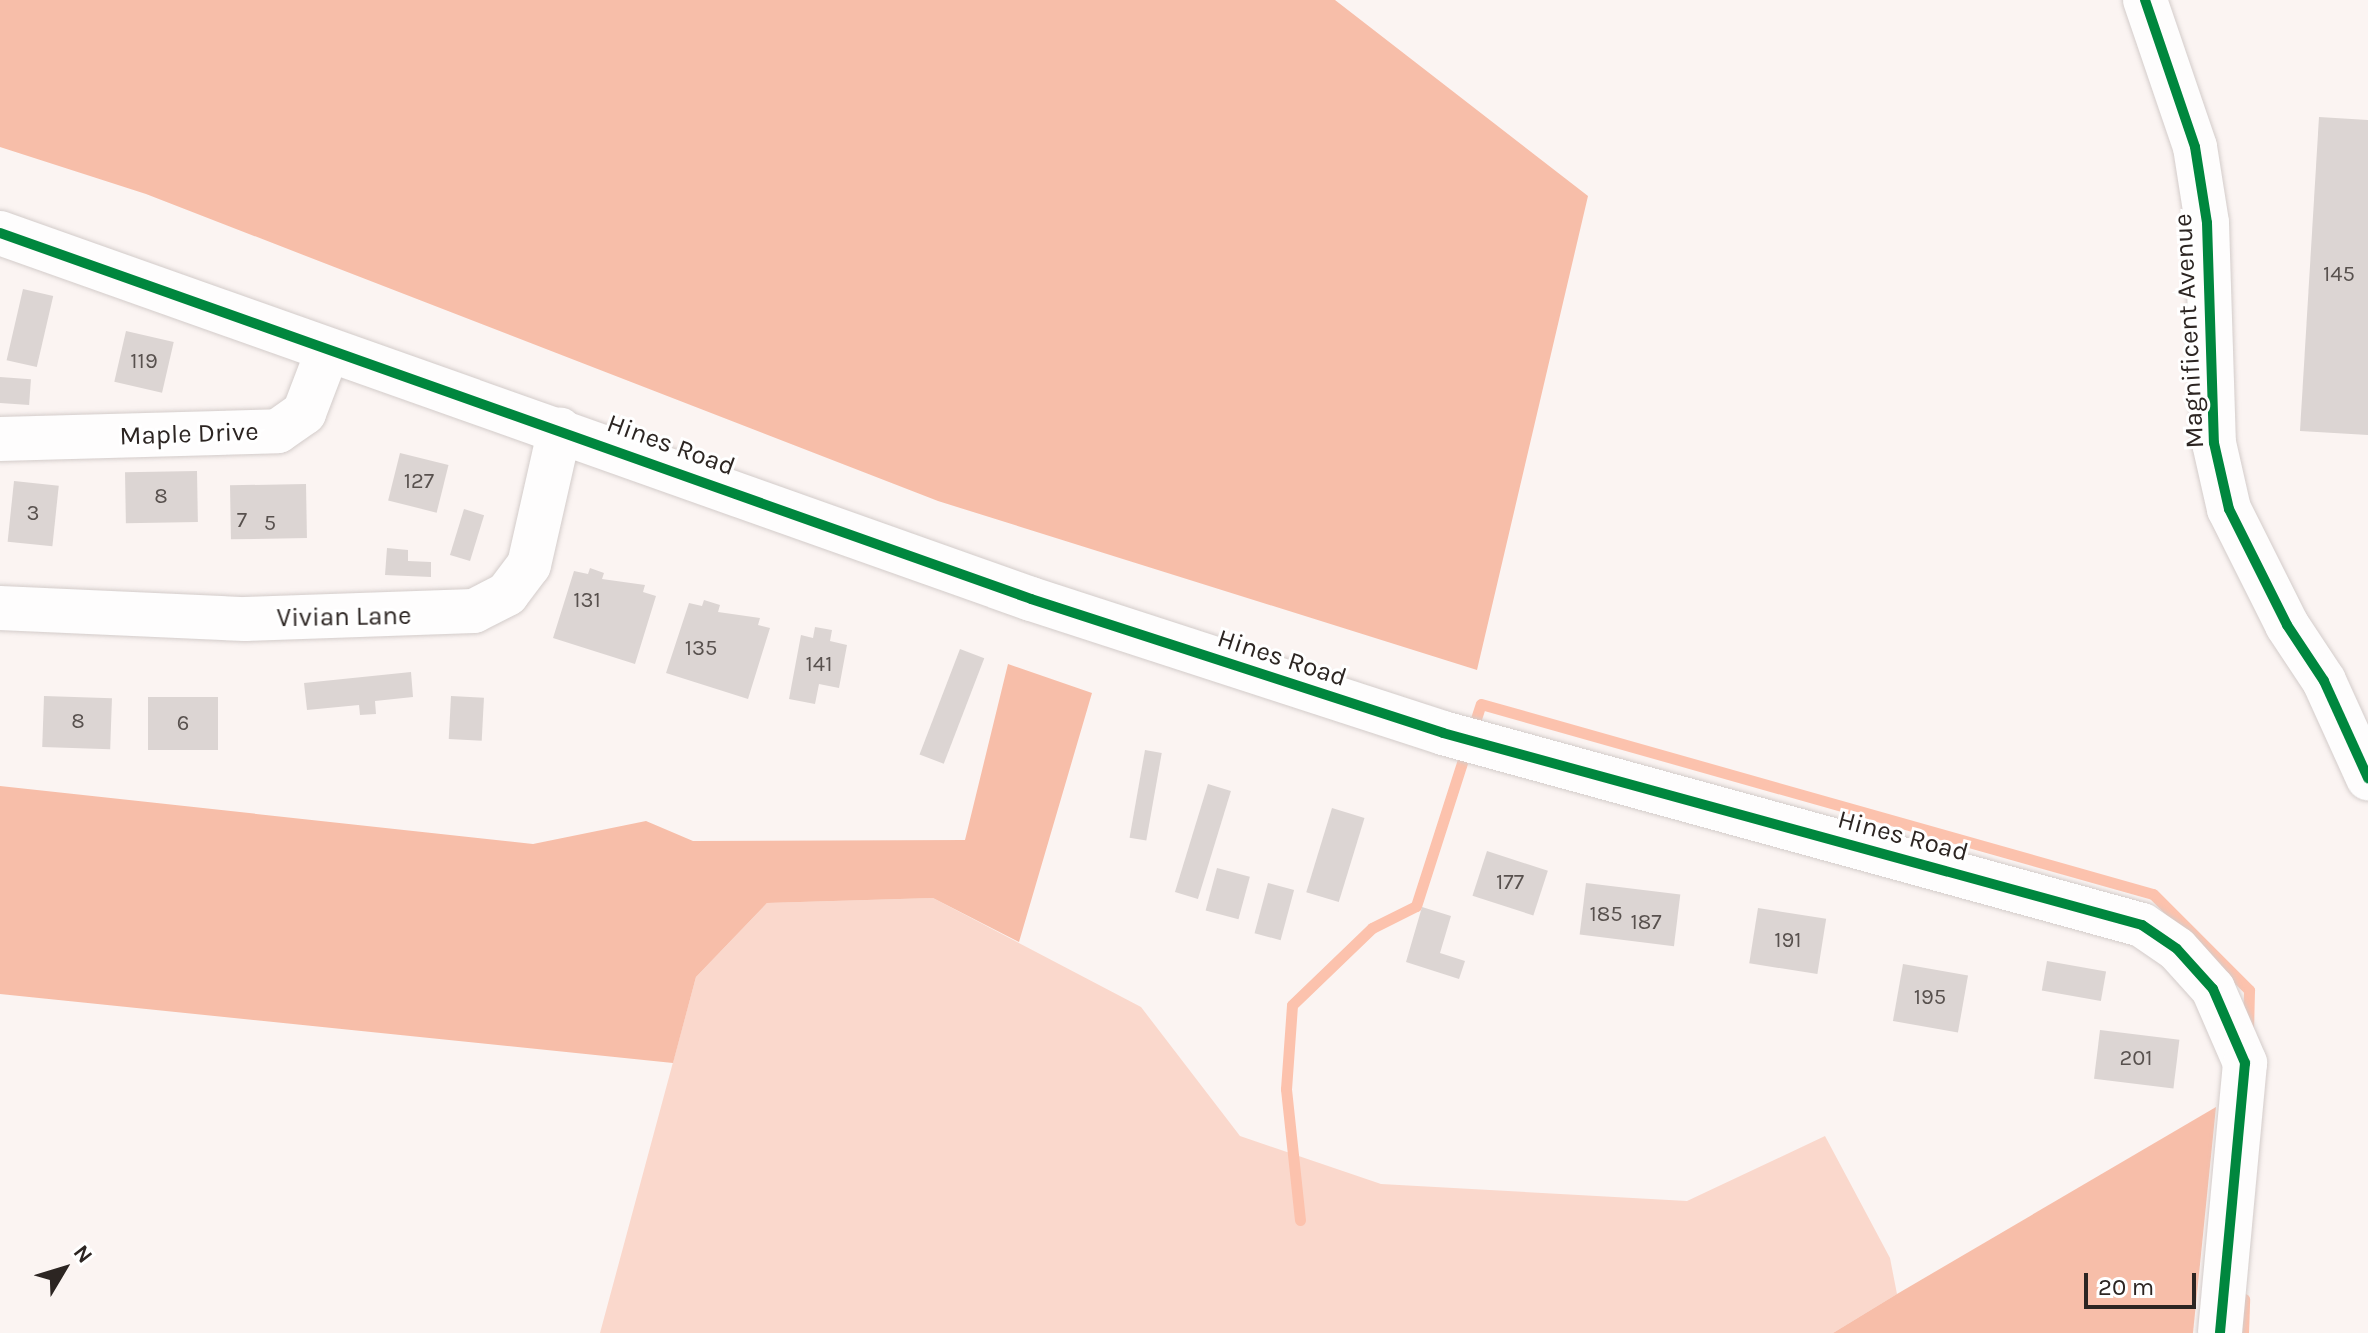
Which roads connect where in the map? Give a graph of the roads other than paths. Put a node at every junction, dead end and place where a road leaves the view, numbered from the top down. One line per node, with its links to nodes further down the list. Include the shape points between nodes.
1 (2145, 0): 7 (street, Magnificent Avenue, via 2195,147 2207,223 2214,443 2229,509 2287,625 2324,681)
2 (0, 233): 3 (street, Hines Road)
3 (328, 350): 4 (street, Hines Road); 5 (street, Maple Drive, via 304,413 278,431)
4 (560, 429): 6 (street, Vivian Lane, via 529,565 507,594 474,611 245,619); 8 (street, Hines Road, via 1031,599 1462,739 2123,916 2177,949 2213,989 2245,1063)
5 (0, 439)
6 (0, 608)
7 (2368, 778)
8 (2220, 1333)

